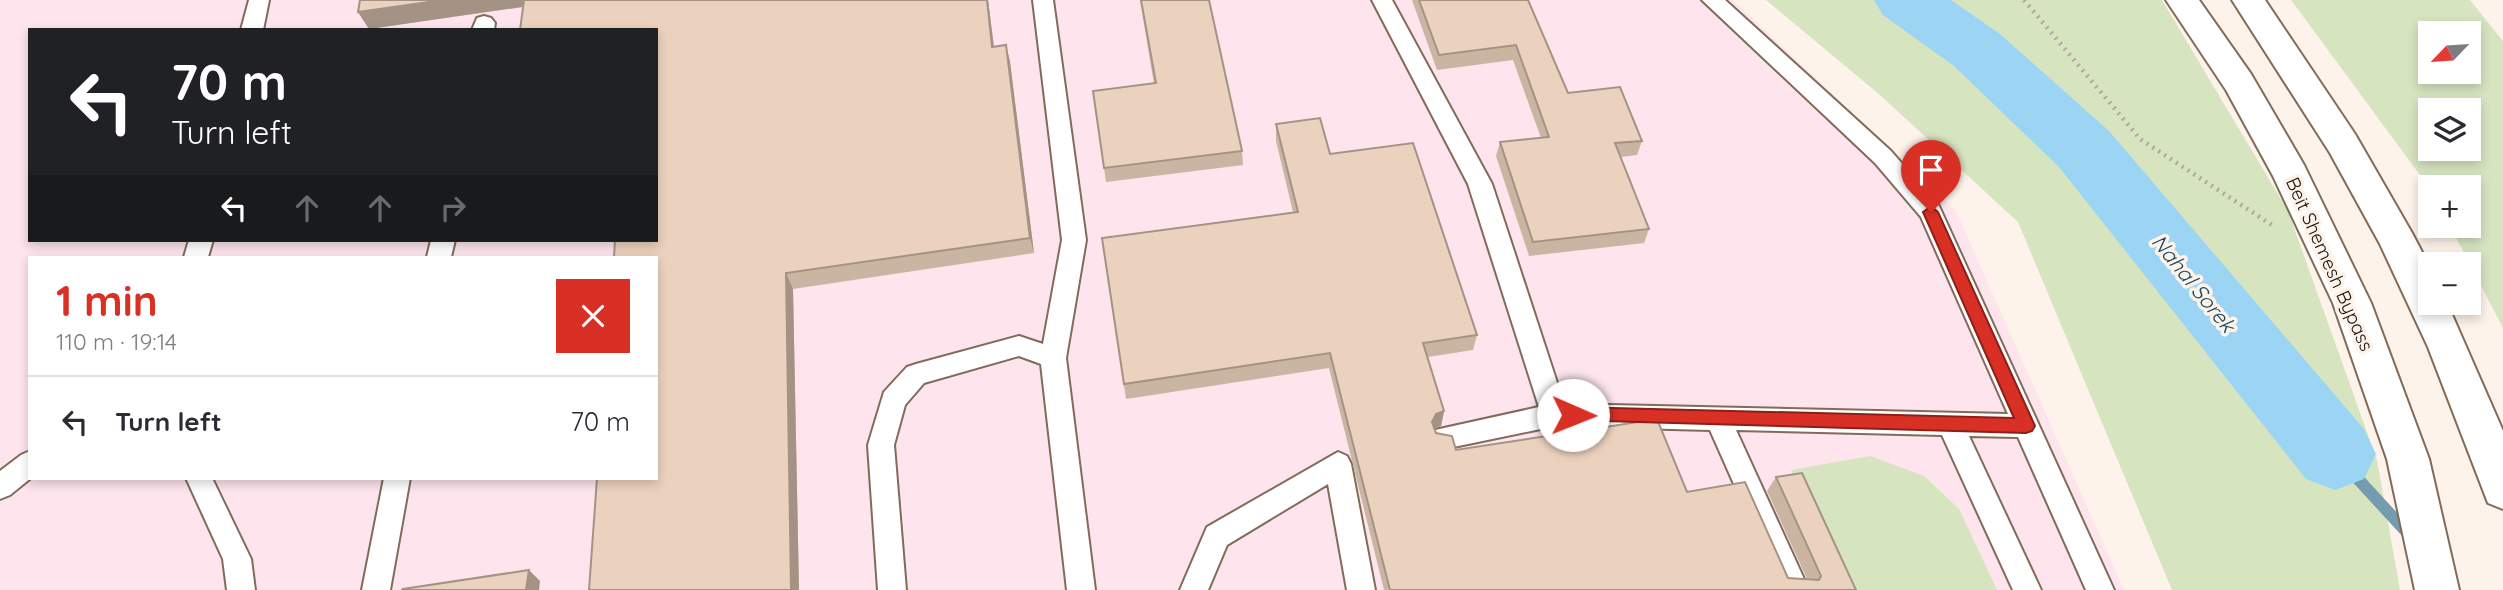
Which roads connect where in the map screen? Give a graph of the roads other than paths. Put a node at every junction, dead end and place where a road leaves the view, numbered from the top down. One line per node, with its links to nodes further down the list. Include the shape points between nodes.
1 (259, 0): 7 (lane)
2 (1043, 0): 8 (lane, via 1074,240)
3 (1382, 0): 9 (lane, via 1480,184)
4 (1712, 0): 12 (lane, via 1883,157 1931,212)
5 (2182, 0): 28 (main road, Beit Shemesh Bypass, via 2239,83 2291,175 2352,303 2408,459)
6 (2248, 0): 18 (main road, via 2306,82 2364,177 2433,311)
7 (252, 28)
8 (1053, 358): 21 (lane, via 1019,346 916,375 893,400 880,445); 22 (lane)
9 (1555, 415): 10 (lane); 13 (lane)
10 (1718, 419): 11 (lane); 25 (lane)
11 (1950, 424): 12 (lane); 26 (lane)
12 (2026, 426): 27 (lane)
13 (1444, 438)
14 (28, 465): 17 (lane)
15 (200, 480): 19 (lane, via 237,559)
16 (397, 480): 20 (lane)
17 (0, 487)
18 (2503, 490)
19 (242, 590)
20 (376, 590)
21 (892, 590)
22 (1082, 590)
23 (1194, 590): 24 (lane, via 1217,536 1338,464)
24 (1361, 590)
25 (1795, 590)
26 (2027, 590)
27 (2100, 590)
28 (2437, 590)

